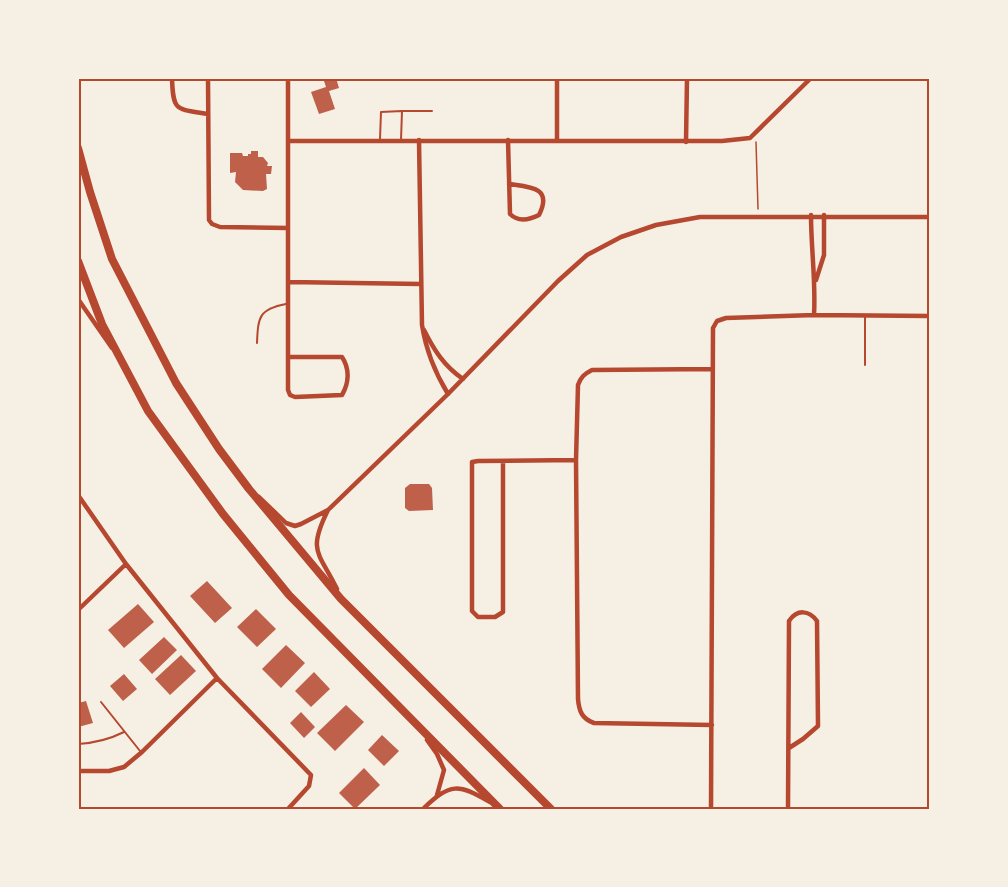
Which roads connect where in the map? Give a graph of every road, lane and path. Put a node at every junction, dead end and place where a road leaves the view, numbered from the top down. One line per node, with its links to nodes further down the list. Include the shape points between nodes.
1 (172, 78): 9 (street, via 175,105)
2 (207, 78): 9 (street)
3 (288, 78): 16 (street)
4 (557, 78): 15 (street)
5 (687, 78): 17 (street)
6 (811, 78): 10 (street)
7 (402, 111): 8 (lane); 11 (lane, via 381,112); 12 (lane)
8 (432, 111)
9 (208, 114): 26 (street, via 208,215 212,224)
10 (756, 134): 17 (street, via 750,138); 24 (path)
11 (380, 140): 12 (street); 16 (street)
12 (401, 140): 13 (street)
13 (419, 140): 14 (street); 30 (street)
14 (508, 140): 15 (street); 20 (street)
15 (557, 140): 17 (street)
16 (288, 141): 26 (street)
17 (686, 142)
18 (78, 148): 21 (main road)
19 (78, 172): 21 (main road)
20 (509, 184): 20 (street, via 510,214 525,219 539,215 543,202 538,190)
21 (90, 192): 46 (main road, via 112,259 171,374)
22 (811, 215): 23 (street); 24 (street); 29 (street)
23 (824, 215): 25 (street); 29 (street, via 824,255)
24 (758, 216): 42 (street, via 700,217 656,225 587,255)
25 (930, 217)
26 (288, 228): 28 (street)
27 (78, 261): 38 (main road)
28 (288, 282): 30 (street); 32 (street)
29 (816, 283): 33 (street)
30 (421, 284): 36 (street)
31 (78, 298): 38 (street)
32 (288, 303): 37 (lane, via 263,312 258,322); 39 (street)
33 (814, 315): 34 (street); 41 (street, via 717,321 713,328)
34 (865, 316): 35 (street); 40 (lane)
35 (930, 316)
36 (422, 325): 42 (street, via 436,352); 43 (street, via 432,366)
37 (257, 343)
38 (115, 349): 54 (main road, via 154,419 243,538 289,595)
39 (288, 357): 39 (street, via 290,395 342,395 348,376 342,357)
40 (865, 365)
41 (713, 369): 44 (street, via 585,373 578,385); 55 (street)
42 (463, 379): 43 (street)
43 (448, 394): 48 (street)
44 (576, 460): 45 (street); 55 (street, via 581,714 594,723)
45 (503, 461): 45 (street, via 472,462 471,468 472,611 478,617 495,617 502,612)
46 (249, 489): 48 (street, via 286,523 295,526); 50 (main road)
47 (78, 495): 49 (street)
48 (328, 510): 50 (street, via 317,535 316,550)
49 (126, 564): 51 (street); 52 (street)
50 (341, 599): 65 (main road)
51 (78, 610)
52 (217, 678): 59 (street); 63 (street, via 311,775 309,786)
53 (100, 702): 56 (lane)
54 (416, 723): 61 (street, via 444,770); 62 (main road)
55 (712, 725): 66 (street)
56 (125, 732): 57 (lane, via 108,740); 59 (lane)
57 (78, 744)
58 (789, 748): 58 (street, via 789,621 794,614 804,612 817,621 818,726); 67 (street)
59 (142, 752): 60 (street, via 116,769)
60 (78, 771)
61 (437, 795): 62 (street, via 454,788 466,789); 64 (street)
62 (499, 808)
63 (288, 809)
64 (423, 809)
65 (551, 809)
66 (711, 809)
67 (788, 809)

